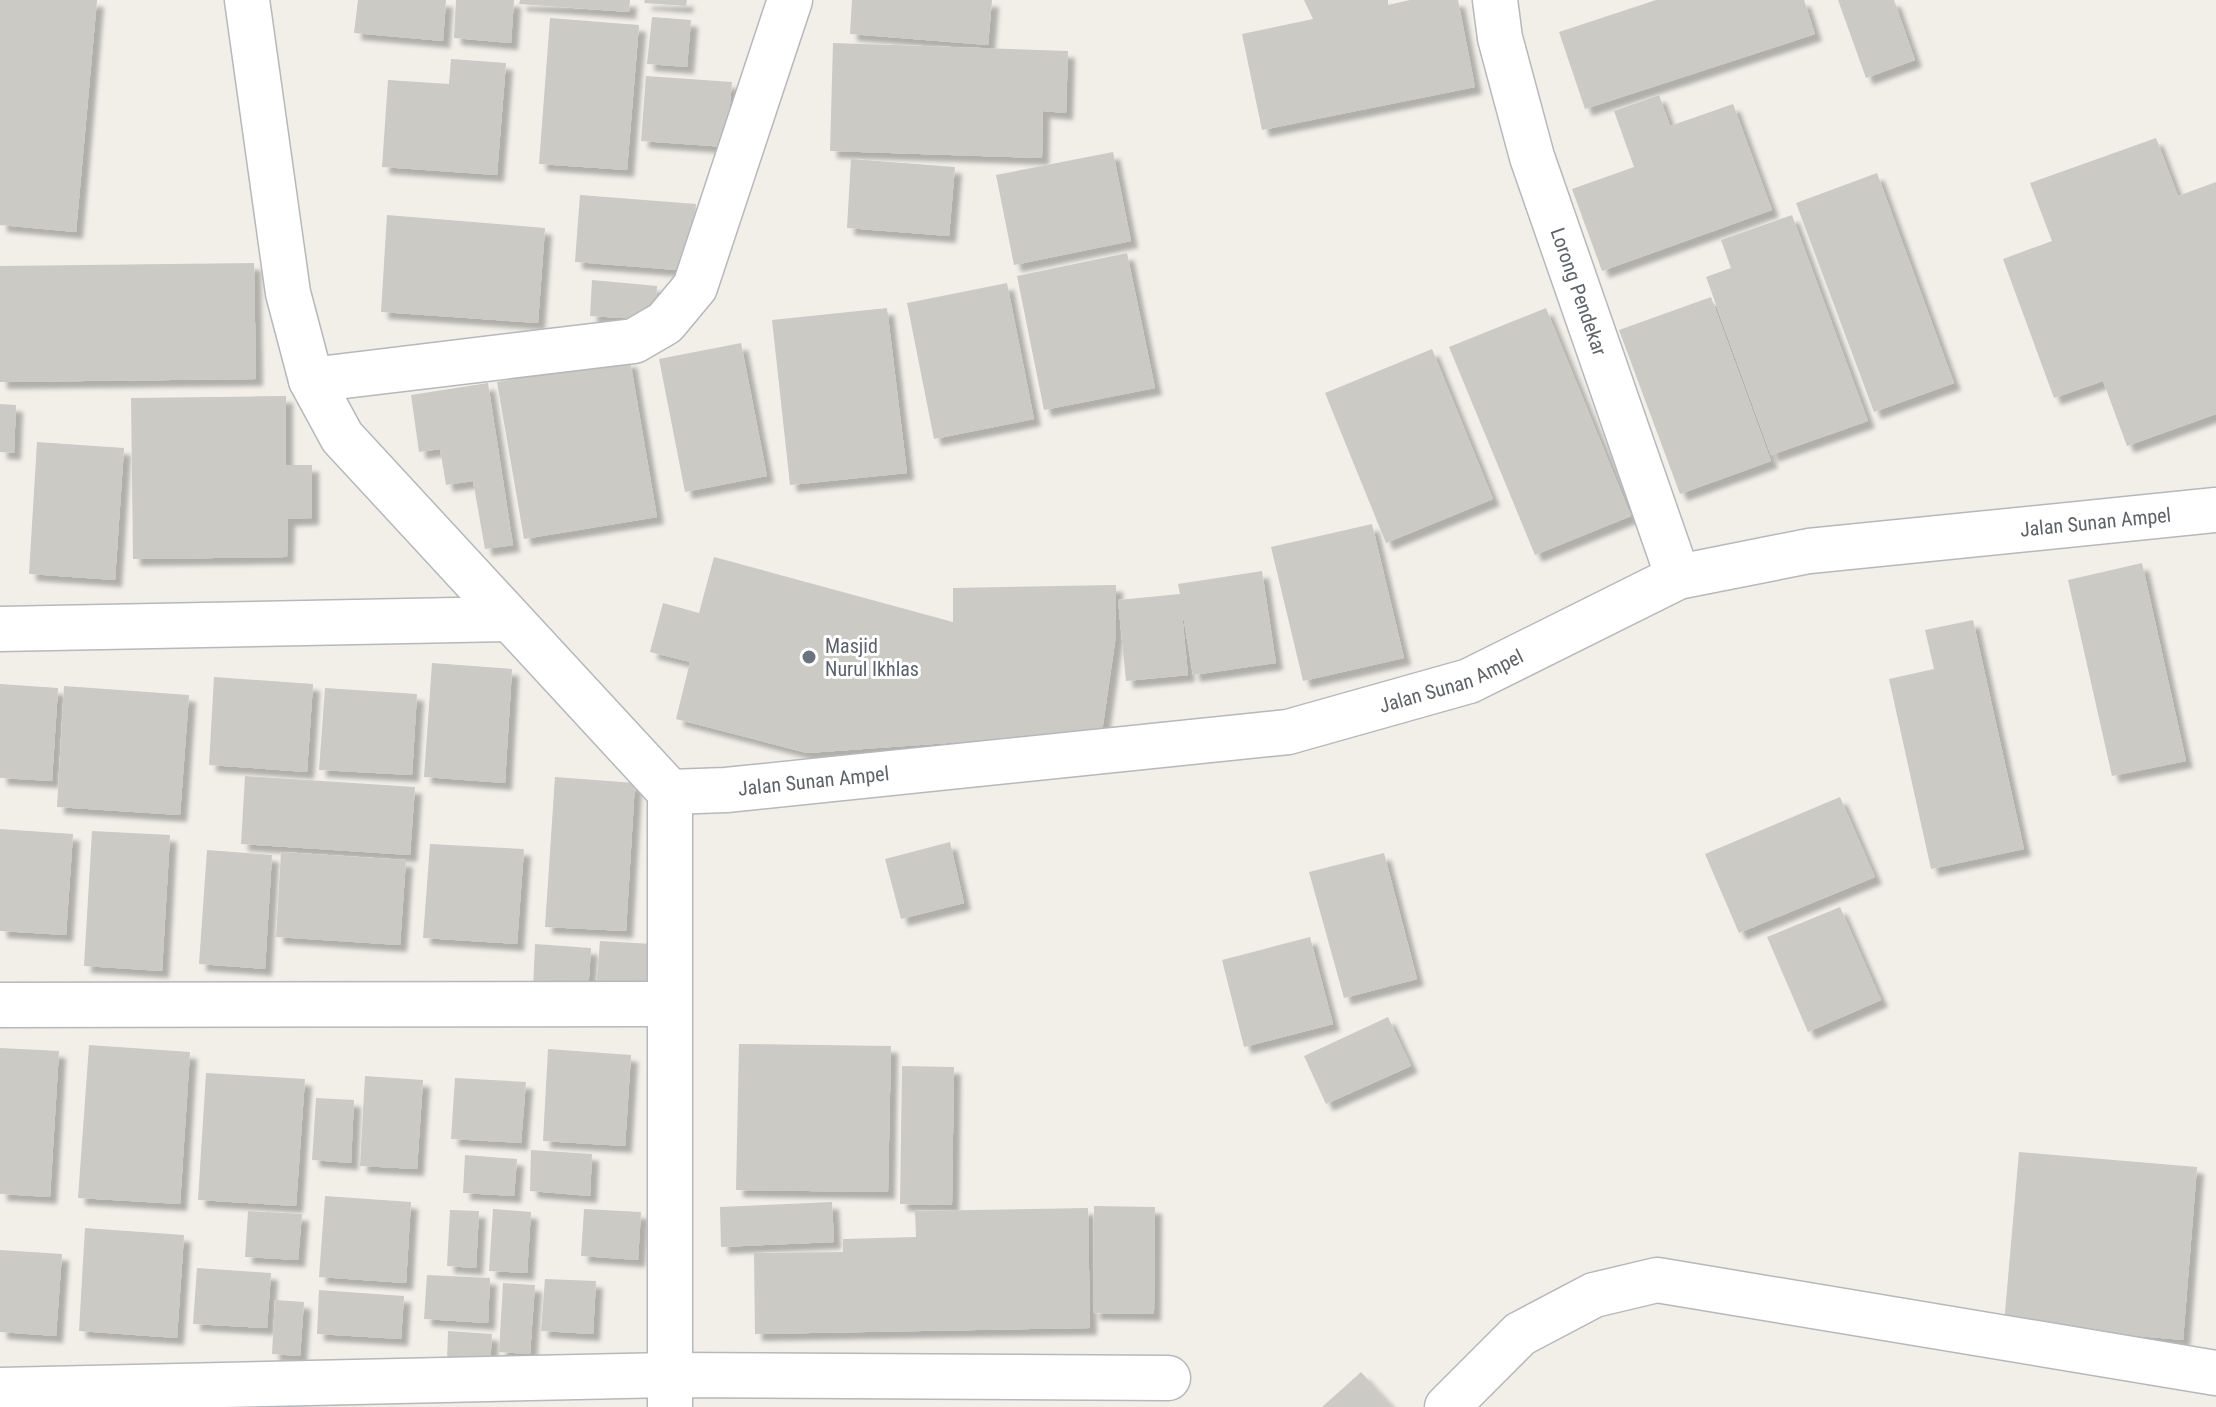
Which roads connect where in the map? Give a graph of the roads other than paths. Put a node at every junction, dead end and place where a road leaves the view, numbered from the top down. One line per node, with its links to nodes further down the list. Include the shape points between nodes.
1 (247, 0): 4 (street, via 288,293)
2 (790, 0): 4 (street, via 695,287 665,323 634,341)
3 (1495, 0): 6 (street, Lorong Pendekar, via 1532,157)
4 (311, 380): 7 (street, via 342,437)
5 (2216, 510): 6 (street, Jalan Sunan Ampel, via 1809,551)
6 (1678, 577): 9 (street, Jalan Sunan Ampel, via 1469,681 1288,732)
7 (508, 619): 8 (street); 9 (street)
8 (0, 629)
9 (670, 792): 10 (street)
10 (669, 1004): 11 (street); 15 (street)
11 (0, 1005)
12 (2216, 1373): 16 (street, via 1657,1280 1594,1295 1520,1334)
13 (1168, 1378): 15 (street)
14 (0, 1390): 15 (street)
15 (670, 1391)
16 (1447, 1407)

